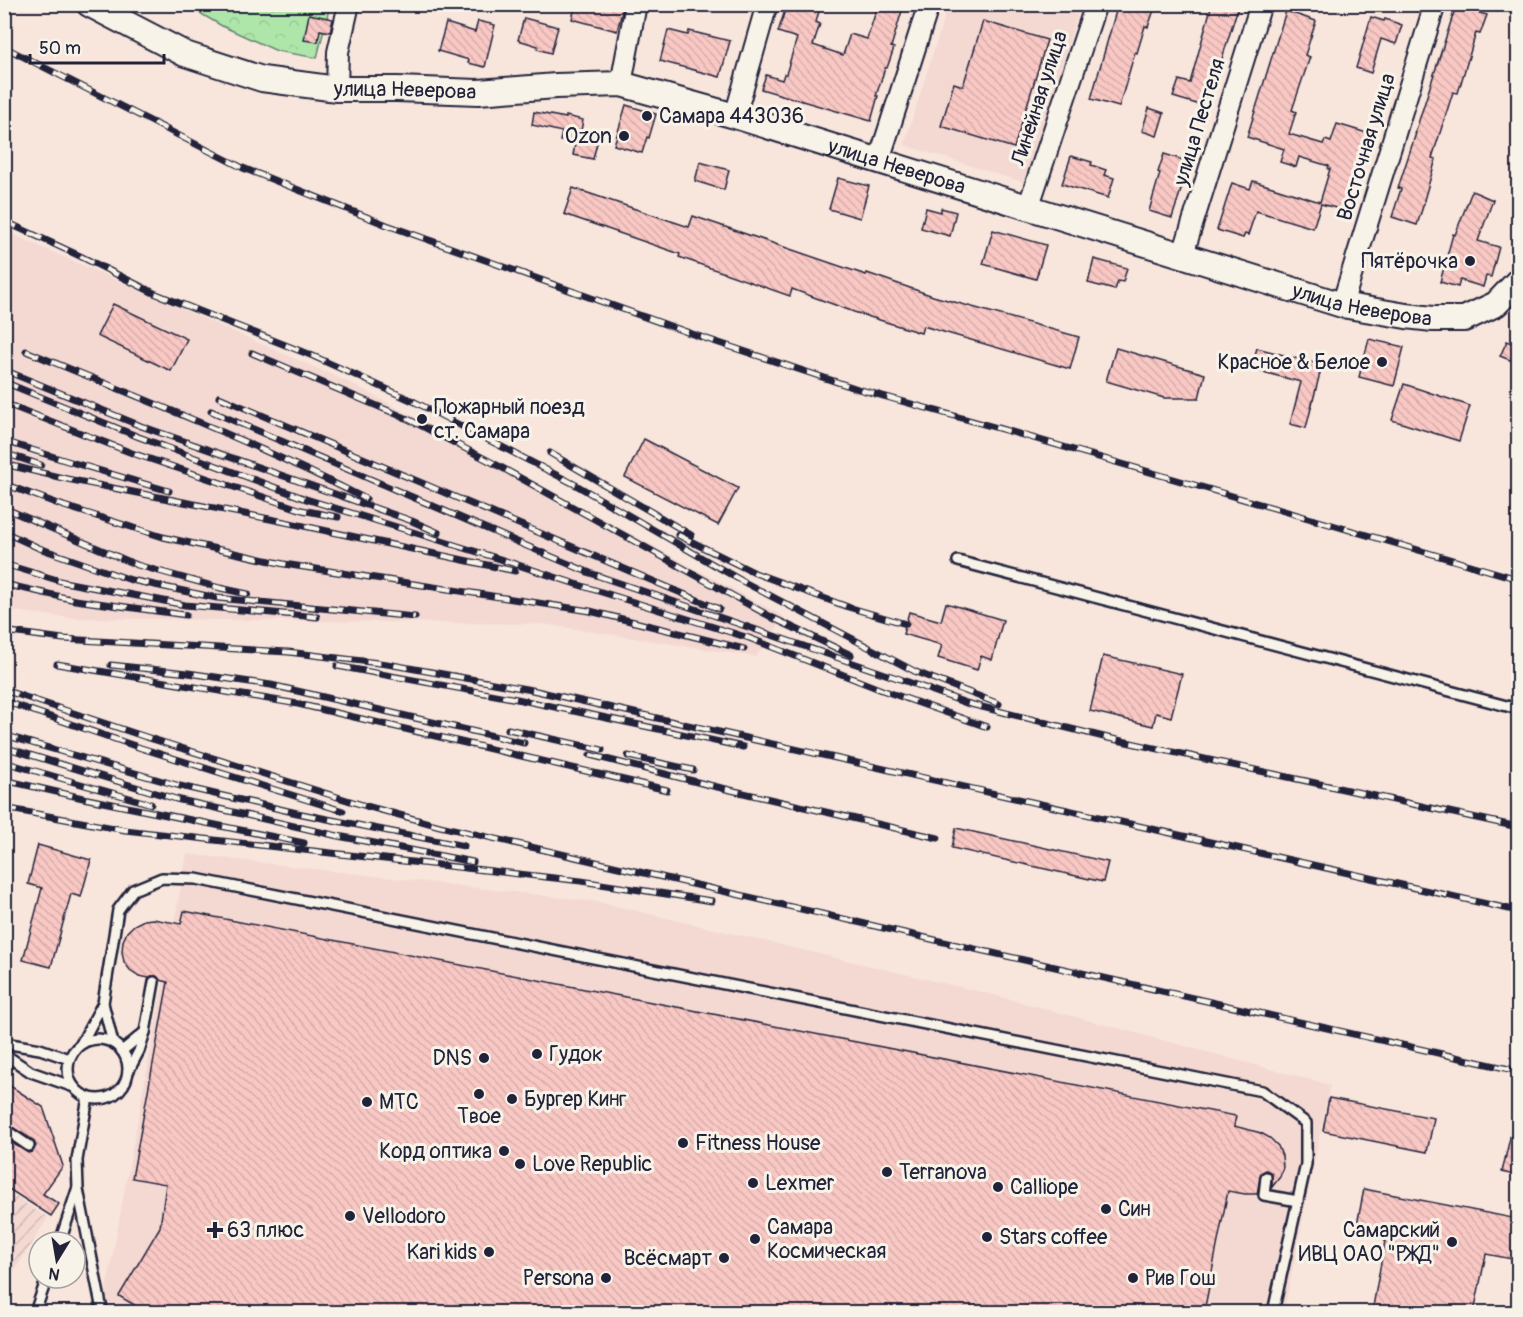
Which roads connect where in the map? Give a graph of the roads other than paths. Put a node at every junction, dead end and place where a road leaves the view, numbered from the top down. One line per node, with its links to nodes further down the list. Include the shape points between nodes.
1 (89, 4): 10 (street, улица Неверова, via 185,54 262,79)
2 (349, 4): 10 (street, via 338,52)
3 (636, 4): 9 (street)
4 (767, 4): 11 (street)
5 (929, 4): 12 (street)
6 (1096, 4): 13 (street, Линейная улица)
7 (1262, 4): 14 (street, улица Пестеля)
8 (1435, 4): 16 (street, Восточная улица)
9 (621, 84): 10 (street, улица Неверова, via 478,93); 11 (street, улица Неверова)
10 (337, 89)
11 (735, 116): 12 (street, улица Неверова)
12 (879, 160): 13 (street, улица Неверова)
13 (1028, 208): 14 (street, улица Неверова)
14 (1183, 254): 16 (street, улица Неверова)
15 (1518, 281): 16 (street, улица Неверова, via 1496,304 1464,319 1406,316)
16 (1342, 304)
17 (958, 561): 18 (lane)
18 (1518, 709)
19 (154, 982): 21 (lane)
20 (103, 1003): 22 (lane); 24 (lane); 35 (lane, via 118,910 133,890 162,878 196,879 1262,1091 1306,1124 1306,1164)
21 (145, 1032): 25 (lane); 28 (lane)
22 (113, 1042): 24 (lane, via 97,1038); 25 (lane)
23 (4, 1043): 27 (lane)
24 (81, 1044): 27 (lane)
25 (122, 1051): 28 (lane)
26 (4, 1054): 29 (lane, via 31,1072)
27 (69, 1059): 29 (lane, via 68,1073)
28 (127, 1076): 30 (lane, via 115,1093 99,1099)
29 (74, 1087): 30 (lane)
30 (88, 1097): 34 (lane, via 76,1160)
31 (4, 1129): 32 (lane)
32 (29, 1146)
33 (1266, 1177): 35 (lane, via 1264,1195)
34 (78, 1189): 36 (lane); 39 (lane)
35 (1298, 1201): 40 (lane)
36 (64, 1230)
37 (43, 1290): 38 (lane)
38 (35, 1312)
39 (105, 1312)
40 (1273, 1312)

